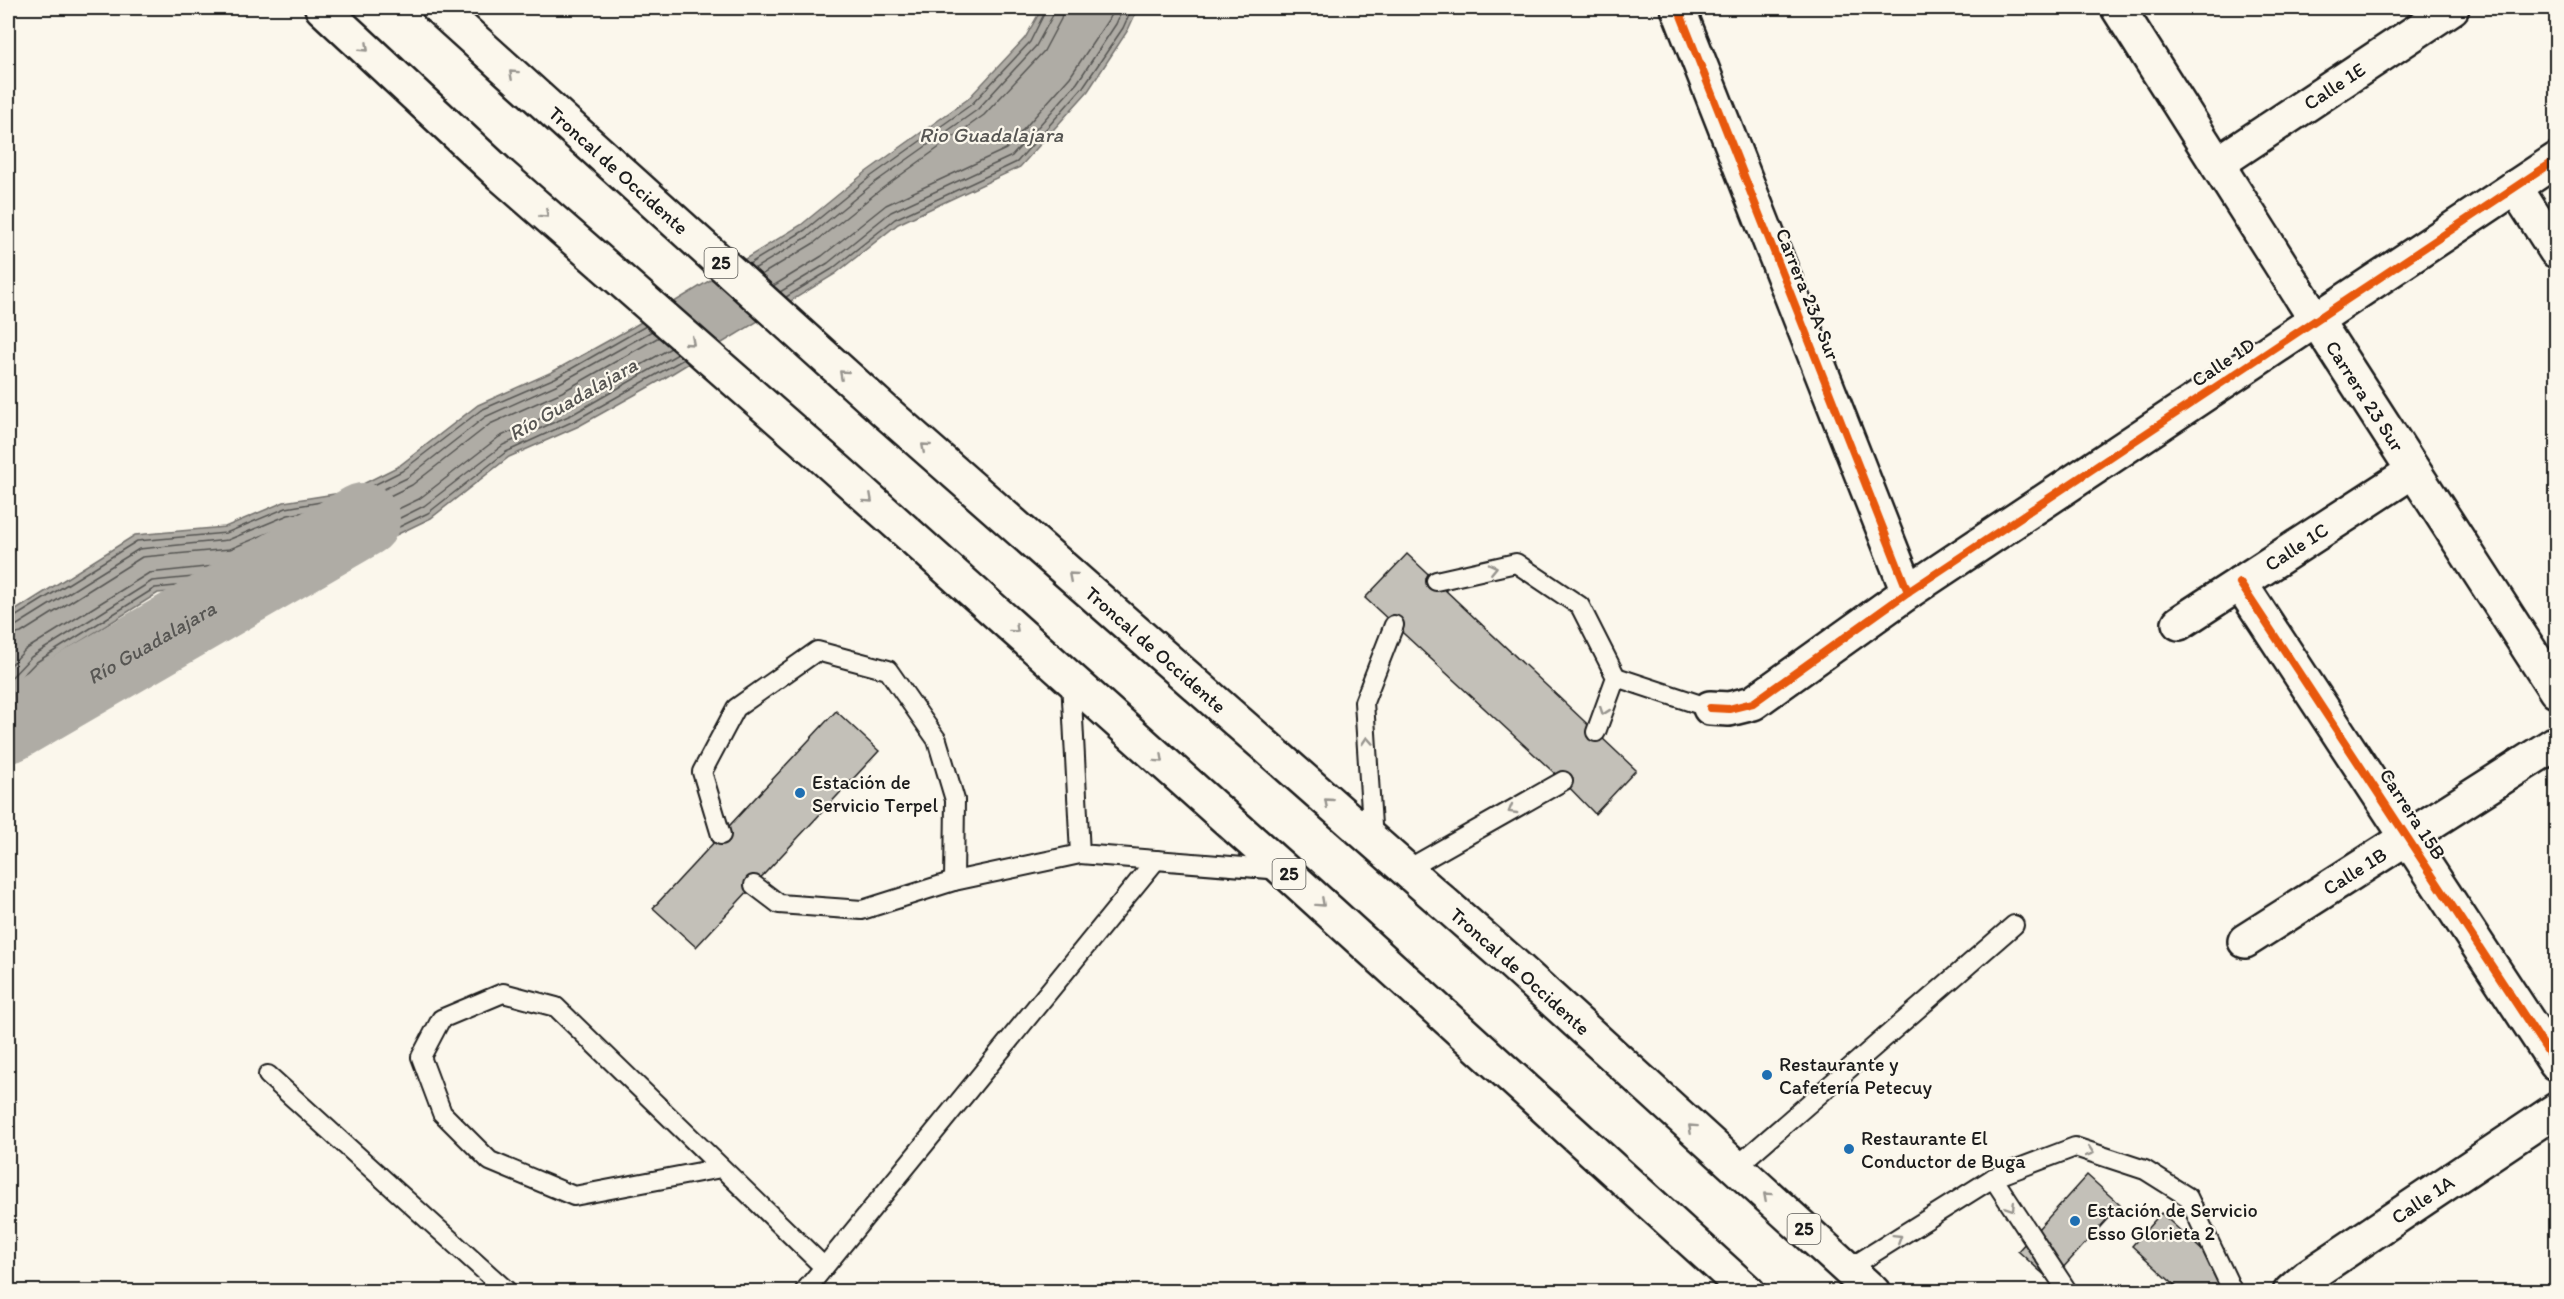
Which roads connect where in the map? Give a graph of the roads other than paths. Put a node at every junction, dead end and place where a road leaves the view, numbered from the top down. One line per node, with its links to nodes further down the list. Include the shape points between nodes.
1 (322, 8): 18 (main road, 25, one-way to 18, via 501,175)
2 (439, 8): 26 (main road, Troncal de Occidente / 25, one-way to 2, via 887,413)
3 (1677, 8): 14 (main road, Carrera 23A Sur)
4 (2118, 8): 7 (main road, Carrera 23 Sur)
5 (2452, 8): 7 (main road, Calle 1E)
6 (2556, 160): 8 (main road, Calle 1D)
7 (2217, 164): 10 (main road, Carrera 23 Sur)
8 (2515, 188): 9 (main road); 10 (main road, Calle 1D)
9 (2556, 251)
10 (2316, 320): 11 (main road, Carrera 23 Sur); 14 (main road, Calle 1D)
11 (2413, 471): 13 (main road, Calle 1C); 19 (main road, Carrera 23 Sur)
12 (1436, 581): 17 (lane, one-way to 17, via 1516,562 1580,606)
13 (2240, 583): 15 (main road, Calle 1C); 25 (main road, Carrera 15B)
14 (1908, 592): 20 (main road, Calle 1D, via 1753,703 1729,710)
15 (2179, 623)
16 (1394, 625): 26 (lane, one-way to 16, via 1364,702)
17 (1616, 677): 20 (lane); 21 (lane, one-way to 21)
18 (1071, 680): 27 (lane); 30 (main road, 25, one-way to 30)
19 (2556, 691)
20 (1710, 708)
21 (1596, 732)
22 (2556, 743): 25 (main road, Calle 1B)
23 (1563, 781): 29 (lane, one-way to 29)
24 (721, 836): 31 (lane, via 702,771 736,708 817,651 888,670 937,740 955,800)
25 (2408, 837): 34 (main road, Calle 1B); 35 (main road, Carrera 15B)
26 (1373, 841): 29 (main road, Troncal de Occidente / 25)
27 (1080, 854): 28 (lane); 31 (lane)
28 (1156, 860): 30 (lane); 41 (lane)
29 (1406, 870): 39 (main road, Troncal de Occidente / 25, one-way to 29)
30 (1285, 871): 45 (main road, 25, one-way to 45)
31 (954, 881): 32 (lane, via 862,910 779,903)
32 (754, 885)
33 (2014, 925): 39 (lane)
34 (2246, 941)
35 (2556, 1064)
36 (268, 1075): 43 (lane)
37 (2556, 1110): 49 (main road, Calle 1A)
38 (721, 1167): 38 (lane, via 556,1006 503,993 441,1020 422,1057 442,1113 490,1161 574,1196); 41 (lane)
39 (1736, 1167): 42 (main road, Troncal de Occidente / 25, one-way to 39)
40 (1993, 1178): 42 (lane, one-way to 40); 47 (lane, one-way to 47); 48 (lane, one-way to 48, via 2075,1147 2145,1170 2188,1197)
41 (824, 1267): 44 (lane)
42 (1848, 1269): 46 (main road, Troncal de Occidente / 25)
43 (508, 1292)
44 (804, 1292)
45 (1748, 1292)
46 (1873, 1292)
47 (2068, 1292)
48 (2233, 1292)
49 (2290, 1292)

